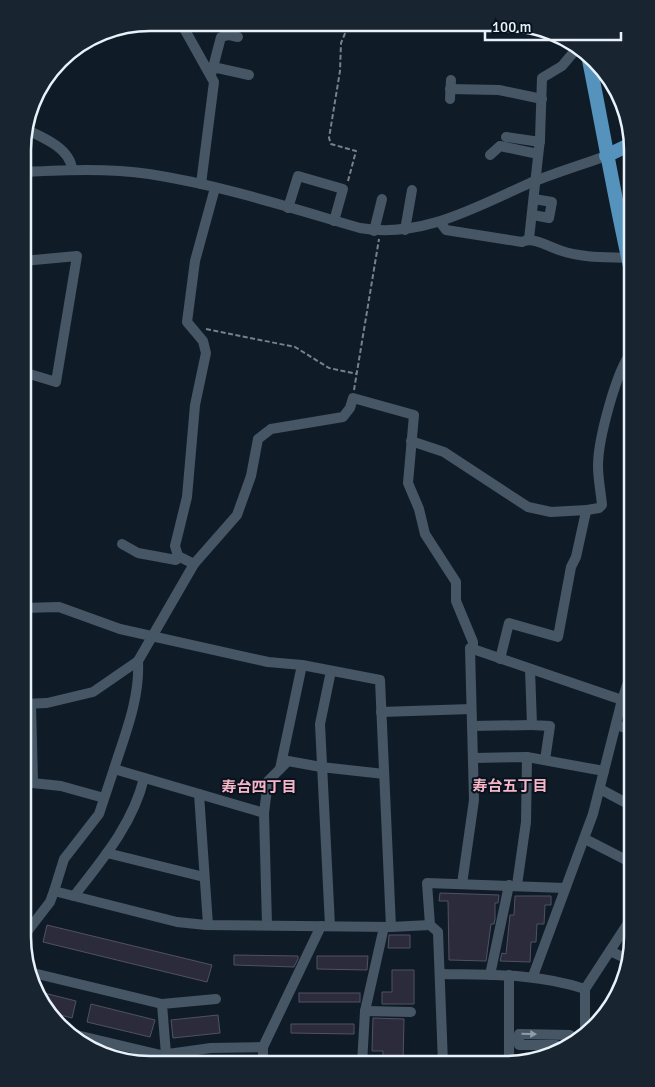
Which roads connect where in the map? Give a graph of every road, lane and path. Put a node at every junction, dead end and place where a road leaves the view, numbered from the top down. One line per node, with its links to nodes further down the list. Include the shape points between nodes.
1 (186, 31): 6 (street)
2 (346, 31): 22 (path, via 341,43 340,71 329,138 331,144 356,151)
3 (238, 37): 6 (street, via 221,37)
4 (573, 53): 9 (street, via 562,66 542,78)
5 (591, 68): 16 (main road)
6 (212, 71): 7 (street); 20 (street, via 213,100)
7 (249, 76)
8 (450, 89): 9 (street, via 498,90)
9 (542, 99): 12 (street)
10 (32, 132): 17 (street, via 68,155)
11 (506, 136): 12 (street)
12 (540, 142): 14 (street)
13 (624, 147): 16 (main road)
14 (538, 154): 15 (street, via 500,146); 19 (street)
15 (490, 155)
16 (606, 156): 19 (street); 30 (main road)
17 (72, 169): 18 (street); 20 (street, via 149,174)
18 (31, 172)
19 (534, 182): 25 (street); 29 (street)
20 (201, 184): 21 (street)
21 (215, 188): 26 (street); 36 (street, via 195,261 187,322)
22 (343, 189): 26 (street, via 298,176); 28 (street)
23 (412, 190): 31 (street)
24 (382, 200): 32 (street)
25 (534, 200): 27 (street); 27 (street, via 552,202 549,218)
26 (288, 208): 28 (street)
27 (533, 215): 33 (street)
28 (334, 221): 32 (street)
29 (440, 222): 31 (street); 33 (street, via 446,230 522,242)
30 (624, 227)
31 (405, 230): 32 (street)
32 (377, 231): 39 (path)
33 (529, 239): 34 (street, via 583,256)
34 (624, 258)
35 (31, 260): 38 (street, via 77,256 56,382)
36 (192, 329): 39 (path, via 210,329 245,339 295,347 330,368); 44 (street, via 203,341 206,353 196,405 187,497 174,546)
37 (624, 368): 42 (street, via 601,444 598,467 602,505)
38 (31, 374)
39 (357, 374): 40 (path)
40 (353, 398): 41 (street, via 414,415); 45 (street, via 343,416 271,429 258,439 251,476 237,515)
41 (411, 441): 42 (street, via 444,452 528,507 551,512); 48 (street, via 408,483 425,534 456,582 456,601)
42 (587, 510): 49 (street, via 571,567 558,637 509,623)
43 (122, 544): 44 (street, via 138,553 176,560)
44 (178, 556): 45 (street)
45 (194, 564): 47 (street)
46 (31, 608): 47 (street, via 59,607 120,629)
47 (152, 634): 50 (street); 51 (street, via 268,662)
48 (473, 649): 49 (street); 57 (street, via 470,648)
49 (500, 659): 52 (street)
50 (138, 661): 56 (street, via 93,692 65,700); 67 (street, via 139,678 132,713)
51 (302, 665): 53 (street); 68 (street)
52 (530, 669): 55 (street); 59 (street)
53 (331, 671): 58 (street, via 380,680); 66 (street, via 320,724)
54 (623, 696): 55 (street)
55 (622, 700): 61 (street)
56 (31, 704)
57 (471, 709): 58 (street); 60 (street)
58 (382, 712): 70 (street)
59 (532, 725): 60 (street); 65 (street, via 550,726)
60 (472, 726): 64 (street)
61 (616, 726): 62 (street); 69 (street)
62 (623, 728)
63 (526, 757): 64 (street); 65 (street); 83 (street, via 526,822)
64 (474, 758): 82 (street, via 473,819)
65 (545, 760): 69 (street)
66 (321, 767): 68 (street, via 288,761); 70 (street); 91 (street)
67 (114, 769): 71 (street); 75 (street)
68 (280, 769): 77 (street, via 268,781)
69 (604, 772): 73 (street)
70 (384, 774): 92 (street)
71 (144, 778): 74 (street); 79 (street, via 133,811)
72 (31, 782): 75 (street, via 61,786)
73 (600, 789): 76 (street); 78 (street)
74 (199, 794): 77 (street); 81 (street)
75 (104, 798): 85 (street, via 99,814 64,859)
76 (623, 801)
77 (264, 813): 88 (street)
78 (585, 839): 80 (street); 84 (street)
79 (108, 852): 81 (street); 86 (street)
80 (623, 858)
81 (204, 877): 87 (street)
82 (462, 884): 83 (street); 89 (street, via 428,883)
83 (513, 885): 84 (street); 98 (street)
84 (565, 888): 100 (street)
85 (54, 891): 86 (street); 90 (street, via 50,902)
86 (74, 896): 87 (street, via 177,922)
87 (208, 925): 88 (street)
88 (267, 925): 91 (street)
89 (430, 925): 92 (street); 97 (street, via 438,932)
90 (31, 926)
91 (325, 926): 92 (street); 110 (street)
92 (388, 927): 104 (street)
93 (623, 931): 94 (street)
94 (610, 951): 95 (street); 101 (street)
95 (621, 957)
96 (37, 974): 103 (street)
97 (440, 974): 98 (street); 114 (street)
98 (490, 975): 99 (street)
99 (509, 975): 100 (street); 115 (street)
100 (533, 976): 101 (street)
101 (585, 989): 106 (street)
102 (216, 999): 103 (street)
103 (162, 1004): 111 (street)
104 (365, 1011): 105 (street); 113 (street)
105 (411, 1012)
106 (585, 1024)
107 (570, 1036): 109 (street, one-way to 107, via 519,1045 519,1034)
108 (87, 1037): 111 (street)
109 (555, 1045)
110 (263, 1047): 111 (street, via 211,1048); 112 (street)
111 (166, 1054)
112 (263, 1056)
113 (362, 1056)
114 (443, 1056)
115 (510, 1056)

